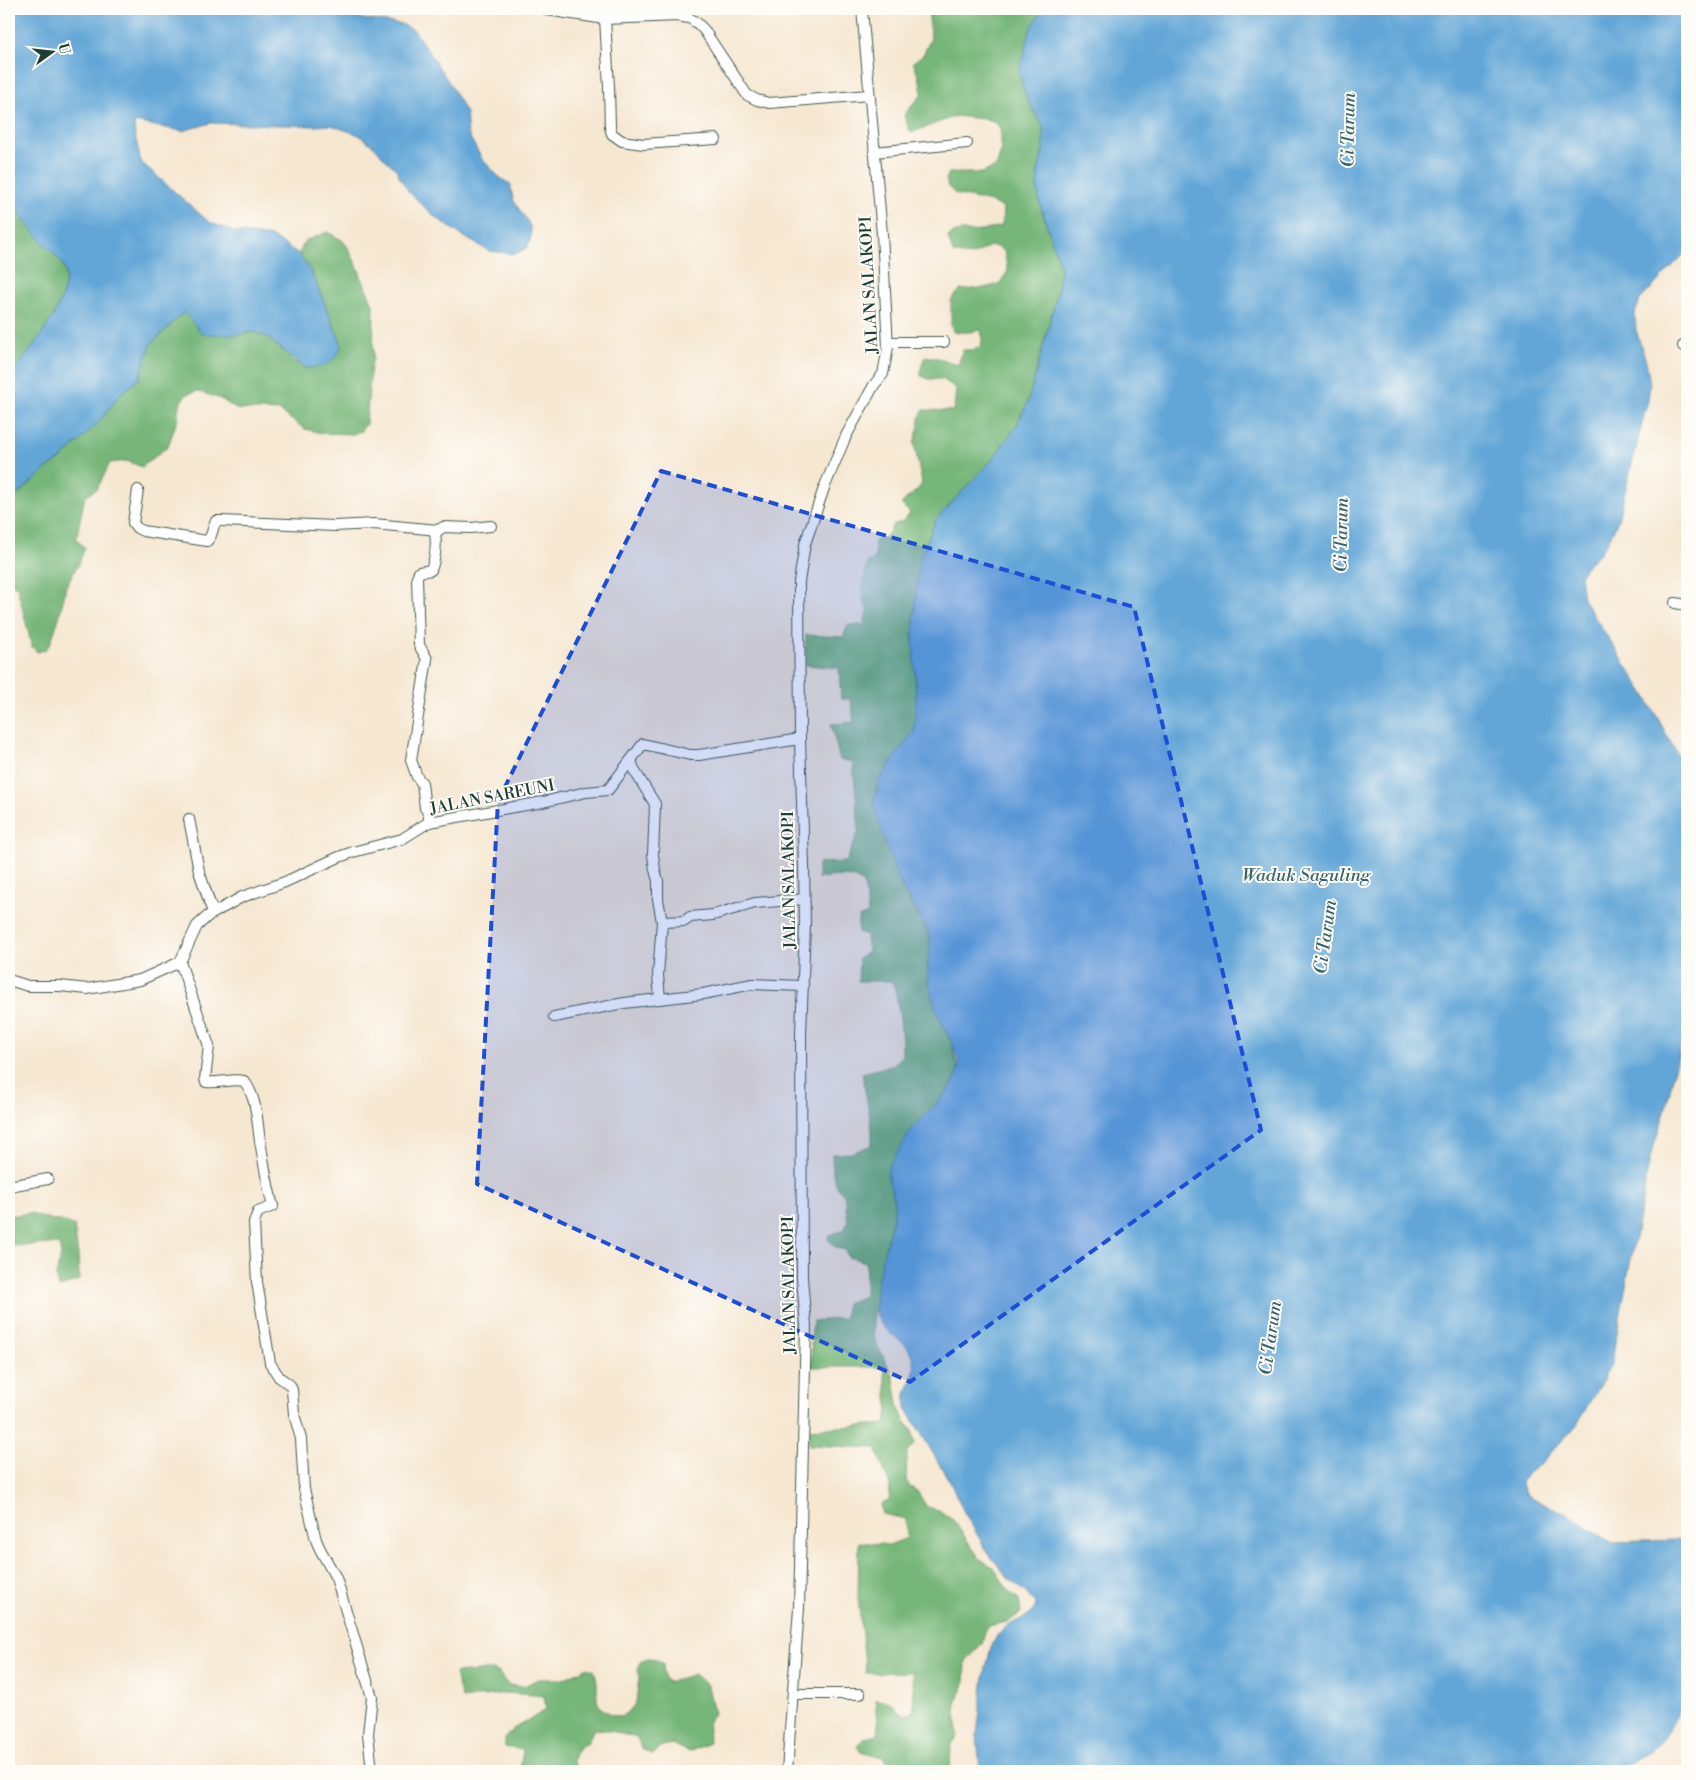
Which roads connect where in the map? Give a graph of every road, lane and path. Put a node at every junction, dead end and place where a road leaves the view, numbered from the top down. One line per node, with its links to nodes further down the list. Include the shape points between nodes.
1 (862, 9): 4 (street, JALAN SALAKOPI)
2 (547, 10): 3 (street)
3 (605, 19): 4 (street, via 689,18 704,30 747,95 757,100 769,103); 5 (street, via 612,134 622,141 643,144)
4 (869, 95): 7 (street, JALAN SALAKOPI)
5 (716, 139)
6 (967, 143): 7 (street)
7 (874, 152): 8 (street, JALAN SALAKOPI)
8 (888, 342): 9 (street); 15 (street, JALAN SALAKOPI, via 883,374 846,436 805,544 798,582)
9 (944, 342)
10 (138, 490): 12 (street, via 133,523 137,528 207,541 216,521 335,526 374,524)
11 (491, 526): 12 (street, via 443,527)
12 (438, 530): 18 (street, via 431,570 419,572 418,576 419,645 427,659 411,760 422,783)
13 (1675, 603): 14 (street)
14 (1687, 605)
15 (800, 739): 16 (street, JALAN SAREUNI, via 699,755 643,744); 19 (street, JALAN SALAKOPI)
16 (631, 760): 18 (street, JALAN SAREUNI, via 608,790); 21 (street, via 655,804 653,855)
17 (189, 818): 20 (street, via 199,871)
18 (429, 822): 20 (street, JALAN SAREUNI, via 402,839 339,857)
19 (804, 899): 21 (street, via 755,903 712,916); 24 (street, JALAN SALAKOPI)
20 (213, 912): 22 (street, JALAN SAREUNI, via 197,926)
21 (662, 922): 25 (street, via 658,975)
22 (180, 962): 23 (street, via 140,980 87,989 28,986); 31 (street, via 209,1046 206,1082 244,1081 256,1110 273,1206 258,1212 254,1222 257,1282 270,1363 292,1390 301,1439 304,1488 316,1540 336,1578 372,1697 368,1734)
23 (9, 980)
24 (803, 986): 25 (street, via 752,984); 29 (street, JALAN SALAKOPI, via 802,1278 806,1326 802,1537)
25 (660, 999): 26 (street)
26 (554, 1017)
27 (48, 1179): 28 (street)
28 (9, 1186)
29 (794, 1694): 30 (street); 32 (street, JALAN SALAKOPI)
30 (860, 1694)
31 (372, 1771)
32 (787, 1771)

